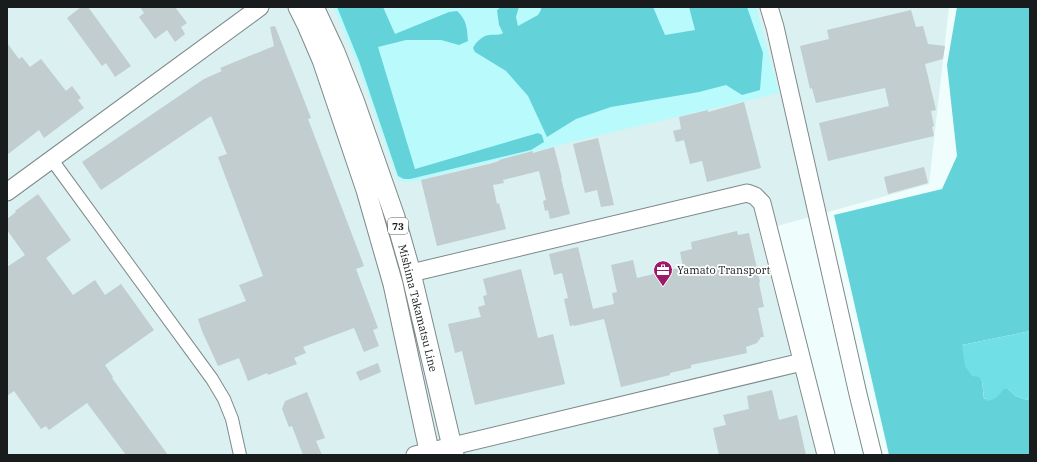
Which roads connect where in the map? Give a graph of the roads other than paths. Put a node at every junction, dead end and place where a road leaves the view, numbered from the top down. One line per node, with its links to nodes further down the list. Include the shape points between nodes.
1 (260, 7): 5 (street)
2 (298, 7): 10 (main road, Mishima Takamatsu Line / 73, via 322,60 366,190 393,284)
3 (314, 7): 7 (main road, Mishima Takamatsu Line / 73, via 354,100 395,217)
4 (769, 7): 13 (street)
5 (52, 160): 6 (street); 11 (street, via 212,379 232,419)
6 (7, 192)
7 (411, 273): 8 (street, via 747,193 762,203); 9 (main road, Mishima Takamatsu Line / 73)
8 (802, 362): 9 (street); 12 (street)
9 (453, 451): 10 (street)
10 (425, 454)
11 (240, 455)
12 (826, 455)
13 (873, 455)

